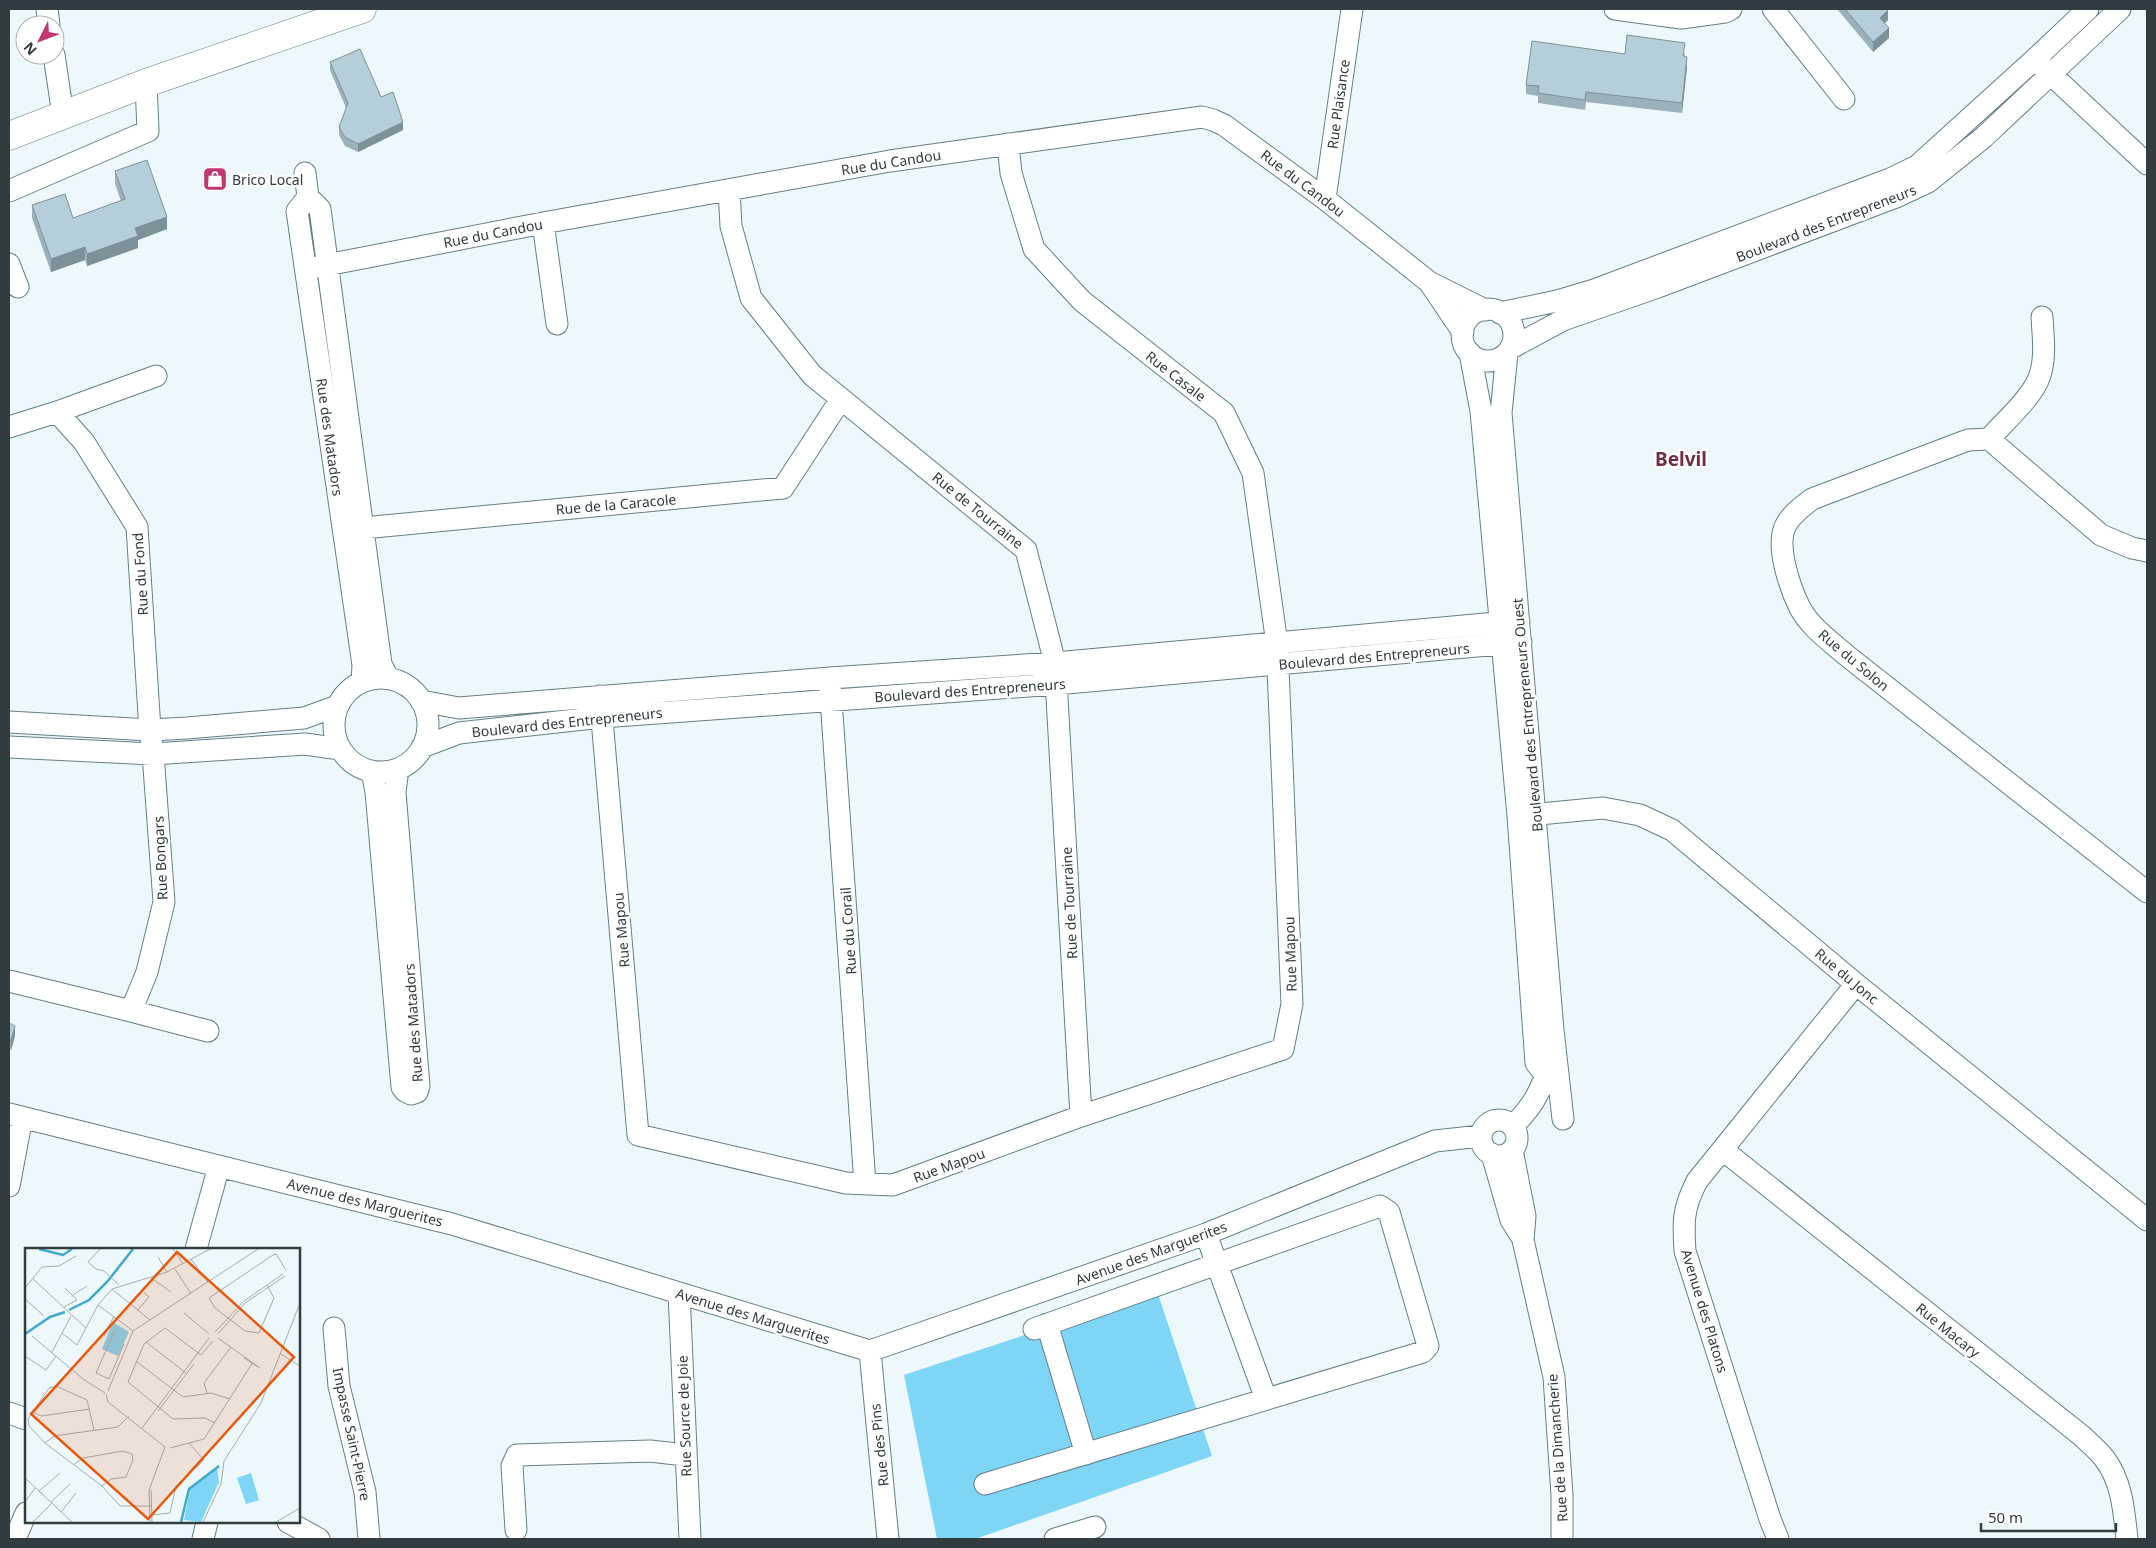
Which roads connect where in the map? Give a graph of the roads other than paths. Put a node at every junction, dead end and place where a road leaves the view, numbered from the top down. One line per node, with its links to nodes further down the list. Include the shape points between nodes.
1 (362, 9): 11 (main road)
2 (1352, 9): 22 (street, Rue Plaisance)
3 (1615, 9): 4 (street, via 1681,18)
4 (1731, 9)
5 (1773, 9): 12 (street)
6 (2088, 9): 8 (street, Boulevard des Entrepreneurs)
7 (2120, 9): 10 (street, Boulevard des Entrepreneurs)
8 (2035, 60): 10 (street); 18 (street, Boulevard des Entrepreneurs)
9 (56, 65): 13 (street)
10 (2051, 75): 16 (street); 18 (street, Boulevard des Entrepreneurs, via 1970,149 1928,182)
11 (146, 83): 13 (main road); 20 (street, via 148,131)
12 (1844, 99)
13 (63, 115): 14 (main road)
14 (9, 136)
15 (1008, 144): 19 (street, Rue du Candou); 22 (street, Rue du Candou, via 1202,118 1214,120); 44 (street, Rue Casale, via 1012,173 1034,249 1082,301 1224,413 1253,473)
16 (2147, 164)
17 (304, 172): 21 (street, Rue des Matadors)
18 (1901, 184): 29 (street, Boulevard des Entrepreneurs)
19 (729, 190): 23 (street, Rue du Candou); 37 (street, Rue de Tourraine, via 731,226 751,298 812,375)
20 (9, 191)
21 (308, 197): 25 (street, Rue des Matadors, via 320,209); 26 (street, Rue des Matadors, via 297,211)
22 (1325, 199): 27 (street, Rue du Candou)
23 (543, 223): 25 (street, Rue du Candou); 32 (street)
24 (9, 264): 28 (street)
25 (328, 266): 26 (street, Rue du Candou); 41 (street, Rue des Matadors)
26 (306, 269): 41 (street, Rue des Matadors)
27 (1429, 282): 30 (street, Rue du Candou); 33 (street, Rue du Candou)
28 (18, 287)
29 (1596, 300): 30 (street, Boulevard des Entrepreneurs, via 1557,301); 34 (street, Boulevard des Entrepreneurs)
30 (1493, 311): 33 (street, Boulevard des Entrepreneurs, via 1472,315); 34 (street, via 1506,316 1513,328)
31 (2042, 317): 40 (street, via 2044,354 2040,377)
32 (557, 324)
33 (1462, 332): 35 (street, via 1465,347)
34 (1509, 350): 35 (street, Boulevard des Entrepreneurs, via 1498,359 1486,361); 43 (street, Boulevard des Entrepreneurs Ouest, via 1501,413)
35 (1470, 353): 43 (street, Boulevard des Entrepreneurs Ouest)
36 (156, 376): 38 (street)
37 (841, 398): 41 (street, Rue de la Caracole, via 783,488); 45 (street, Rue de Tourraine, via 1026,550)
38 (57, 412): 39 (street); 57 (street, Rue du Fond, via 84,442 137,527)
39 (9, 427)
40 (1989, 440): 42 (street, via 2101,535); 65 (street, Rue du Solon, via 1968,440 1812,498 1786,524 1782,541 1784,564 1800,609 1820,632)
41 (353, 530): 47 (street, Rue des Matadors, via 381,664); 49 (street, Rue des Matadors)
42 (2147, 551)
43 (1511, 633): 44 (street, Boulevard des Entrepreneurs); 46 (street, Boulevard des Entrepreneurs); 64 (street, Boulevard des Entrepreneurs Ouest)
44 (1277, 644): 45 (street, Boulevard des Entrepreneurs); 46 (street, Rue Mapou)
45 (1055, 663): 48 (street, Boulevard des Entrepreneurs); 50 (street, Rue de Tourraine)
46 (1278, 665): 50 (street, Boulevard des Entrepreneurs); 72 (street, Rue Mapou, via 1292,1004 1283,1049)
47 (388, 678): 49 (street); 53 (street, via 410,688)
48 (830, 678): 51 (street, Boulevard des Entrepreneurs); 52 (street, Rue du Corail)
49 (362, 682): 54 (street, via 345,694)
50 (1056, 684): 52 (street, Boulevard des Entrepreneurs); 72 (street, Rue de Tourraine)
51 (600, 696): 53 (street, Boulevard des Entrepreneurs, via 459,708); 55 (street, Rue Mapou)
52 (831, 699): 55 (street, Boulevard des Entrepreneurs); 78 (street, Rue du Corail)
53 (421, 701): 59 (street, via 428,724)
54 (337, 706): 57 (street, via 304,718); 60 (street, via 334,728)
55 (602, 717): 59 (street, Boulevard des Entrepreneurs, via 459,734); 78 (street, Rue Mapou, via 638,1135 846,1183)
56 (9, 722): 57 (street)
57 (150, 730): 61 (street, Rue Bongars)
58 (9, 747): 61 (street)
59 (422, 747): 62 (street, via 412,760)
60 (340, 749): 61 (street, via 306,744); 63 (street, via 353,764)
61 (153, 754): 68 (street, Rue Bongars, via 164,902 147,972)
62 (398, 769): 63 (street); 63 (street, Rue des Matadors, via 395,792 419,1086 414,1094 402,1087)
63 (372, 772)
64 (1527, 815): 67 (street, Rue du Jonc, via 1603,808 1640,815 1672,830); 70 (street, Boulevard des Entrepreneurs Ouest)
65 (2147, 892)
66 (9, 981): 68 (street)
67 (1856, 984): 76 (street, Avenue des Platons); 80 (street, Rue du Jonc)
68 (131, 1011): 69 (street)
69 (208, 1030)
70 (1551, 1067): 73 (street); 74 (street, Boulevard des Entrepreneurs Ouest, via 1528,1110)
71 (15, 1116): 77 (street, Avenue des Marguerites); 79 (street)
72 (1081, 1116): 78 (street, Rue Mapou, via 893,1185)
73 (1563, 1119)
74 (1512, 1126): 75 (street, via 1517,1138); 75 (street, via 1498,1120 1484,1128)
75 (1495, 1147): 81 (street, Avenue des Marguerites, via 1436,1141); 105 (street, Rue de la Dimancherie, via 1511,1220 1523,1240 1554,1377)
76 (1723, 1150): 106 (street, Avenue des Platons, via 1697,1181 1686,1201 1685,1251); 107 (street, Rue Macary, via 2082,1436 2104,1458 2117,1481)
77 (218, 1166): 82 (street); 84 (street, Avenue des Marguerites, via 452,1224)
78 (866, 1184)
79 (9, 1186)
80 (2147, 1220)
81 (1206, 1234): 83 (street); 86 (street, Avenue des Marguerites)
82 (196, 1248)
83 (1217, 1264): 87 (street); 87 (street, via 1380,1206 1389,1212 1428,1346 1423,1352); 90 (street, via 1041,1327)
84 (679, 1293): 86 (street, Avenue des Marguerites); 91 (street, Rue Source de Joie)
85 (334, 1328): 101 (street, Impasse Saint-Pierre, via 339,1386 365,1492)
86 (870, 1351): 103 (street, Rue des Pins)
87 (1266, 1399): 90 (street)
88 (9, 1414): 89 (street)
89 (25, 1419)
90 (1086, 1454): 92 (street)
91 (685, 1455): 97 (street, via 650,1451 517,1455 512,1466); 102 (street, Rue Source de Joie)
92 (985, 1484)
93 (25, 1514): 98 (street)
94 (208, 1523): 99 (street)
95 (290, 1523): 100 (street)
96 (1095, 1527): 104 (street)
97 (516, 1530)
98 (15, 1539)
99 (203, 1539)
100 (319, 1539)
101 (369, 1539)
102 (690, 1539)
103 (888, 1539)
104 (1055, 1539)
105 (1562, 1539)
106 (1778, 1539)
107 (2127, 1539)

